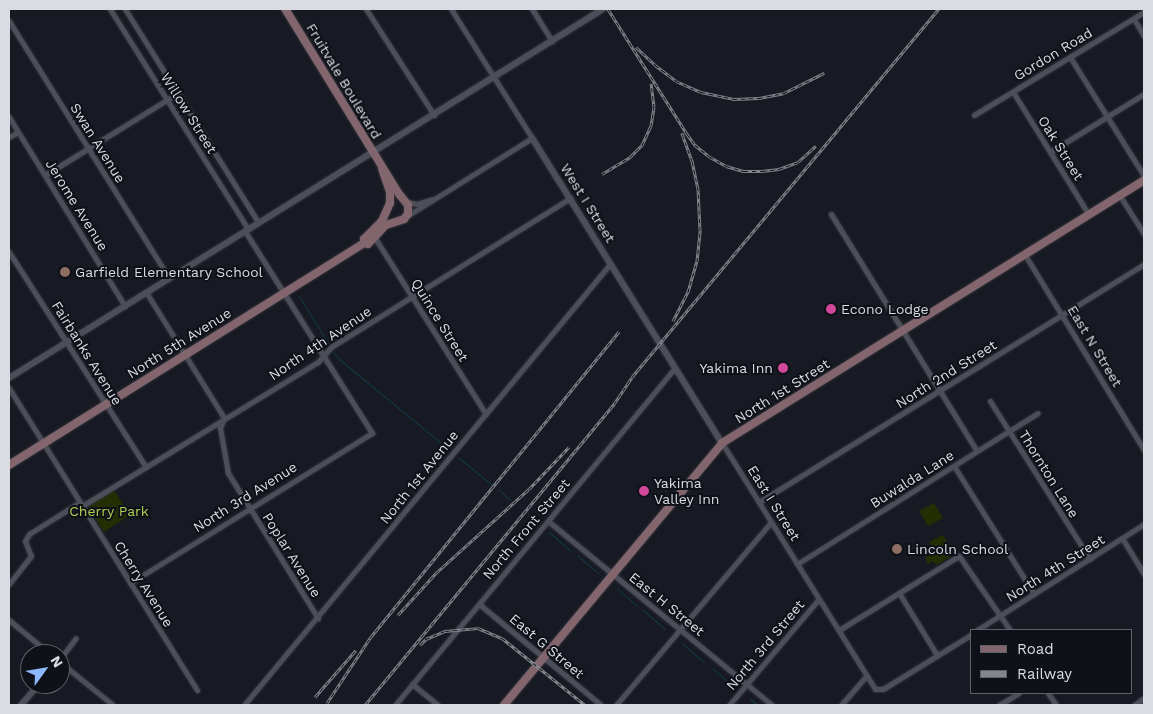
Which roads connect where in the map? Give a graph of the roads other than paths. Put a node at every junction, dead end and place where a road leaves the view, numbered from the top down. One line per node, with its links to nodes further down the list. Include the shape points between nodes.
1 (110, 9): 9 (street, Willow Street)
2 (126, 9): 9 (street); 17 (street, Willow Street)
3 (285, 9): 28 (main road, Fruitvale Boulevard)
4 (366, 9): 20 (street)
5 (451, 9): 15 (street, West I Street)
6 (532, 9): 13 (street)
7 (603, 9): 13 (street)
8 (1144, 12): 10 (street, Gordon Road)
9 (115, 16): 19 (street, Willow Street)
10 (1134, 19): 12 (street); 14 (street, Gordon Road)
11 (9, 20): 27 (street, Swan Avenue)
12 (1144, 36)
13 (552, 41): 15 (street)
14 (1070, 57): 16 (street, Gordon Road); 23 (street)
15 (494, 76): 20 (street); 26 (street, West I Street)
16 (1013, 92): 21 (street, Gordon Road); 29 (street, Oak Street)
17 (178, 93): 19 (street); 43 (street, Willow Street)
18 (1144, 94): 23 (street)
19 (168, 99): 27 (street); 44 (street, Willow Street)
20 (434, 114): 28 (street)
21 (974, 116)
22 (9, 117): 24 (street, Jerome Avenue)
23 (1107, 117): 29 (street); 32 (street)
24 (18, 132): 25 (street); 31 (street, Jerome Avenue)
25 (9, 137)
26 (532, 138): 35 (street); 36 (street, West I Street)
27 (88, 148): 31 (street); 52 (street, Swan Avenue)
28 (373, 152): 30 (main road, Fruitvale Boulevard); 43 (street)
29 (1050, 152): 40 (street, Oak Street)
30 (382, 167): 37 (main road, Fruitvale Boulevard); 38 (main road, Fruitvale Boulevard, via 390,192)
31 (45, 175): 56 (street, Jerome Avenue)
32 (1144, 176)
33 (1144, 180): 34 (main road, North 1st Street)
34 (1120, 196): 40 (main road, North 1st Street); 45 (street)
35 (435, 198): 37 (street, via 417,204); 41 (street)
36 (570, 198): 50 (street, West I Street); 55 (street, North 4th Avenue)
37 (404, 201): 38 (main road, via 395,199); 41 (main road, via 409,208)
38 (389, 206): 42 (main road, Fruitvale Boulevard, via 389,215); 47 (main road, North 5th Avenue, via 382,222 364,239)
39 (831, 214): 58 (street)
40 (1089, 215): 49 (main road, North 1st Street)
41 (406, 216): 42 (main road)
42 (397, 220): 46 (main road, North 5th Avenue, via 386,225)
43 (258, 222): 44 (street)
44 (246, 230): 52 (street); 54 (street, Willow Street)
45 (1144, 234)
46 (375, 238): 47 (main road, North 5th Avenue, via 368,244); 55 (street, Quince Street)
47 (364, 243): 54 (main road, North 5th Avenue)
48 (9, 252): 59 (street, Fairbanks Avenue)
49 (1025, 254): 57 (street, East N Street); 58 (main road, North 1st Street)
50 (610, 264): 60 (street, West I Street); 70 (street, North 1st Avenue)
51 (1144, 264): 57 (street, North 2nd Street)
52 (169, 278): 53 (street)
53 (146, 292): 56 (street); 61 (street)
54 (284, 294): 61 (main road, North 5th Avenue); 62 (street, Willow Street)
55 (412, 296): 62 (street, North 4th Avenue, via 331,347); 70 (street, Quince Street)
56 (125, 306): 59 (street)
57 (1062, 314): 66 (street, North 2nd Street); 76 (street, East N Street)
58 (902, 332): 66 (street); 74 (main road, North 1st Street)
59 (67, 342): 64 (street); 68 (street, Fairbanks Avenue)
60 (660, 344): 63 (street, East I Street)
61 (184, 355): 68 (main road, North 5th Avenue); 71 (street)
62 (324, 355): 71 (street, North 4th Avenue, via 318,362); 73 (street, Willow Street)
63 (675, 368): 74 (street, East I Street); 84 (street, North Front Street)
64 (9, 378)
65 (9, 388): 75 (street, Cherry Avenue)
66 (940, 391): 77 (street); 81 (street, North 2nd Street)
67 (990, 401): 72 (street, Thornton Lane)
68 (106, 404): 75 (main road, North 5th Avenue); 79 (street, Fairbanks Avenue)
69 (1038, 413): 72 (street, Buwalda Lane)
70 (486, 414): 99 (street, North 1st Avenue)
71 (224, 418): 79 (street, North 4th Avenue); 83 (street, Poplar Avenue, via 220,428 228,473)
72 (1008, 431): 77 (street, Buwalda Lane); 88 (street, Thornton Lane)
73 (372, 432): 83 (street, North 3rd Avenue)
74 (722, 443): 81 (street, East I Street); 90 (main road, North 1st Street)
75 (43, 444): 78 (main road, North 5th Avenue); 82 (street, Cherry Avenue)
76 (1144, 450)
77 (978, 451): 80 (street, Buwalda Lane)
78 (9, 465)
79 (146, 466): 82 (street, North 4th Avenue)
80 (954, 466): 89 (street, Buwalda Lane); 95 (street)
81 (758, 502): 85 (street, East I Street)
82 (81, 504): 92 (street, Cherry Avenue); 93 (street, North 4th Avenue, via 29,534 25,541 31,556)
83 (250, 508): 92 (street, North 3rd Avenue); 99 (street, Poplar Avenue)
84 (548, 521): 90 (street, East H Street); 97 (street, North Front Street)
85 (771, 522): 89 (street, East I Street); 101 (street)
86 (1144, 524): 87 (street, North 4th Street)
87 (1122, 538): 88 (street, North 4th Street); 91 (street)
88 (1090, 559): 95 (street, North 4th Street)
89 (797, 564): 96 (street, East I Street)
90 (613, 574): 101 (street, East H Street); 110 (main road, North 1st Street)
91 (1144, 574)
92 (130, 583): 115 (street, Cherry Avenue)
93 (9, 584)
94 (898, 593): 98 (street, via 959,556); 104 (street); 109 (street)
95 (1034, 594): 98 (street, North 4th Street)
96 (819, 599): 104 (street, East I Street); 114 (street, North 3rd Street)
97 (478, 604): 110 (street, East G Street); 113 (street, North Front Street)
98 (1001, 616): 102 (street, North 4th Street); 103 (street)
99 (318, 618): 122 (street, North 1st Avenue)
100 (9, 620): 107 (street)
101 (680, 629): 114 (street, East H Street); 127 (street)
102 (979, 629)
103 (1009, 629)
104 (839, 630): 112 (street, East I Street)
105 (970, 635): 109 (street)
106 (76, 638): 108 (street)
107 (38, 644)
108 (70, 646)
109 (937, 655): 112 (street, via 879,691)
110 (543, 658): 125 (main road, North 1st Street); 126 (street, East G Street)
111 (70, 668): 121 (street)
112 (865, 676): 130 (street)
113 (412, 684): 123 (street, North Front Street); 124 (street)
114 (747, 684): 128 (street, North 3rd Street); 129 (street, East H Street)
115 (197, 690)
116 (30, 694): 120 (street)
117 (1016, 694): 131 (street)
118 (1049, 694): 132 (street)
119 (1144, 698): 133 (street)
120 (21, 705)
121 (113, 705)
122 (244, 705)
123 (395, 705)
124 (438, 705)
125 (504, 705)
126 (601, 705)
127 (616, 705)
128 (729, 705)
129 (772, 705)
130 (841, 705)
131 (999, 705)
132 (1056, 705)
133 (1134, 705)

